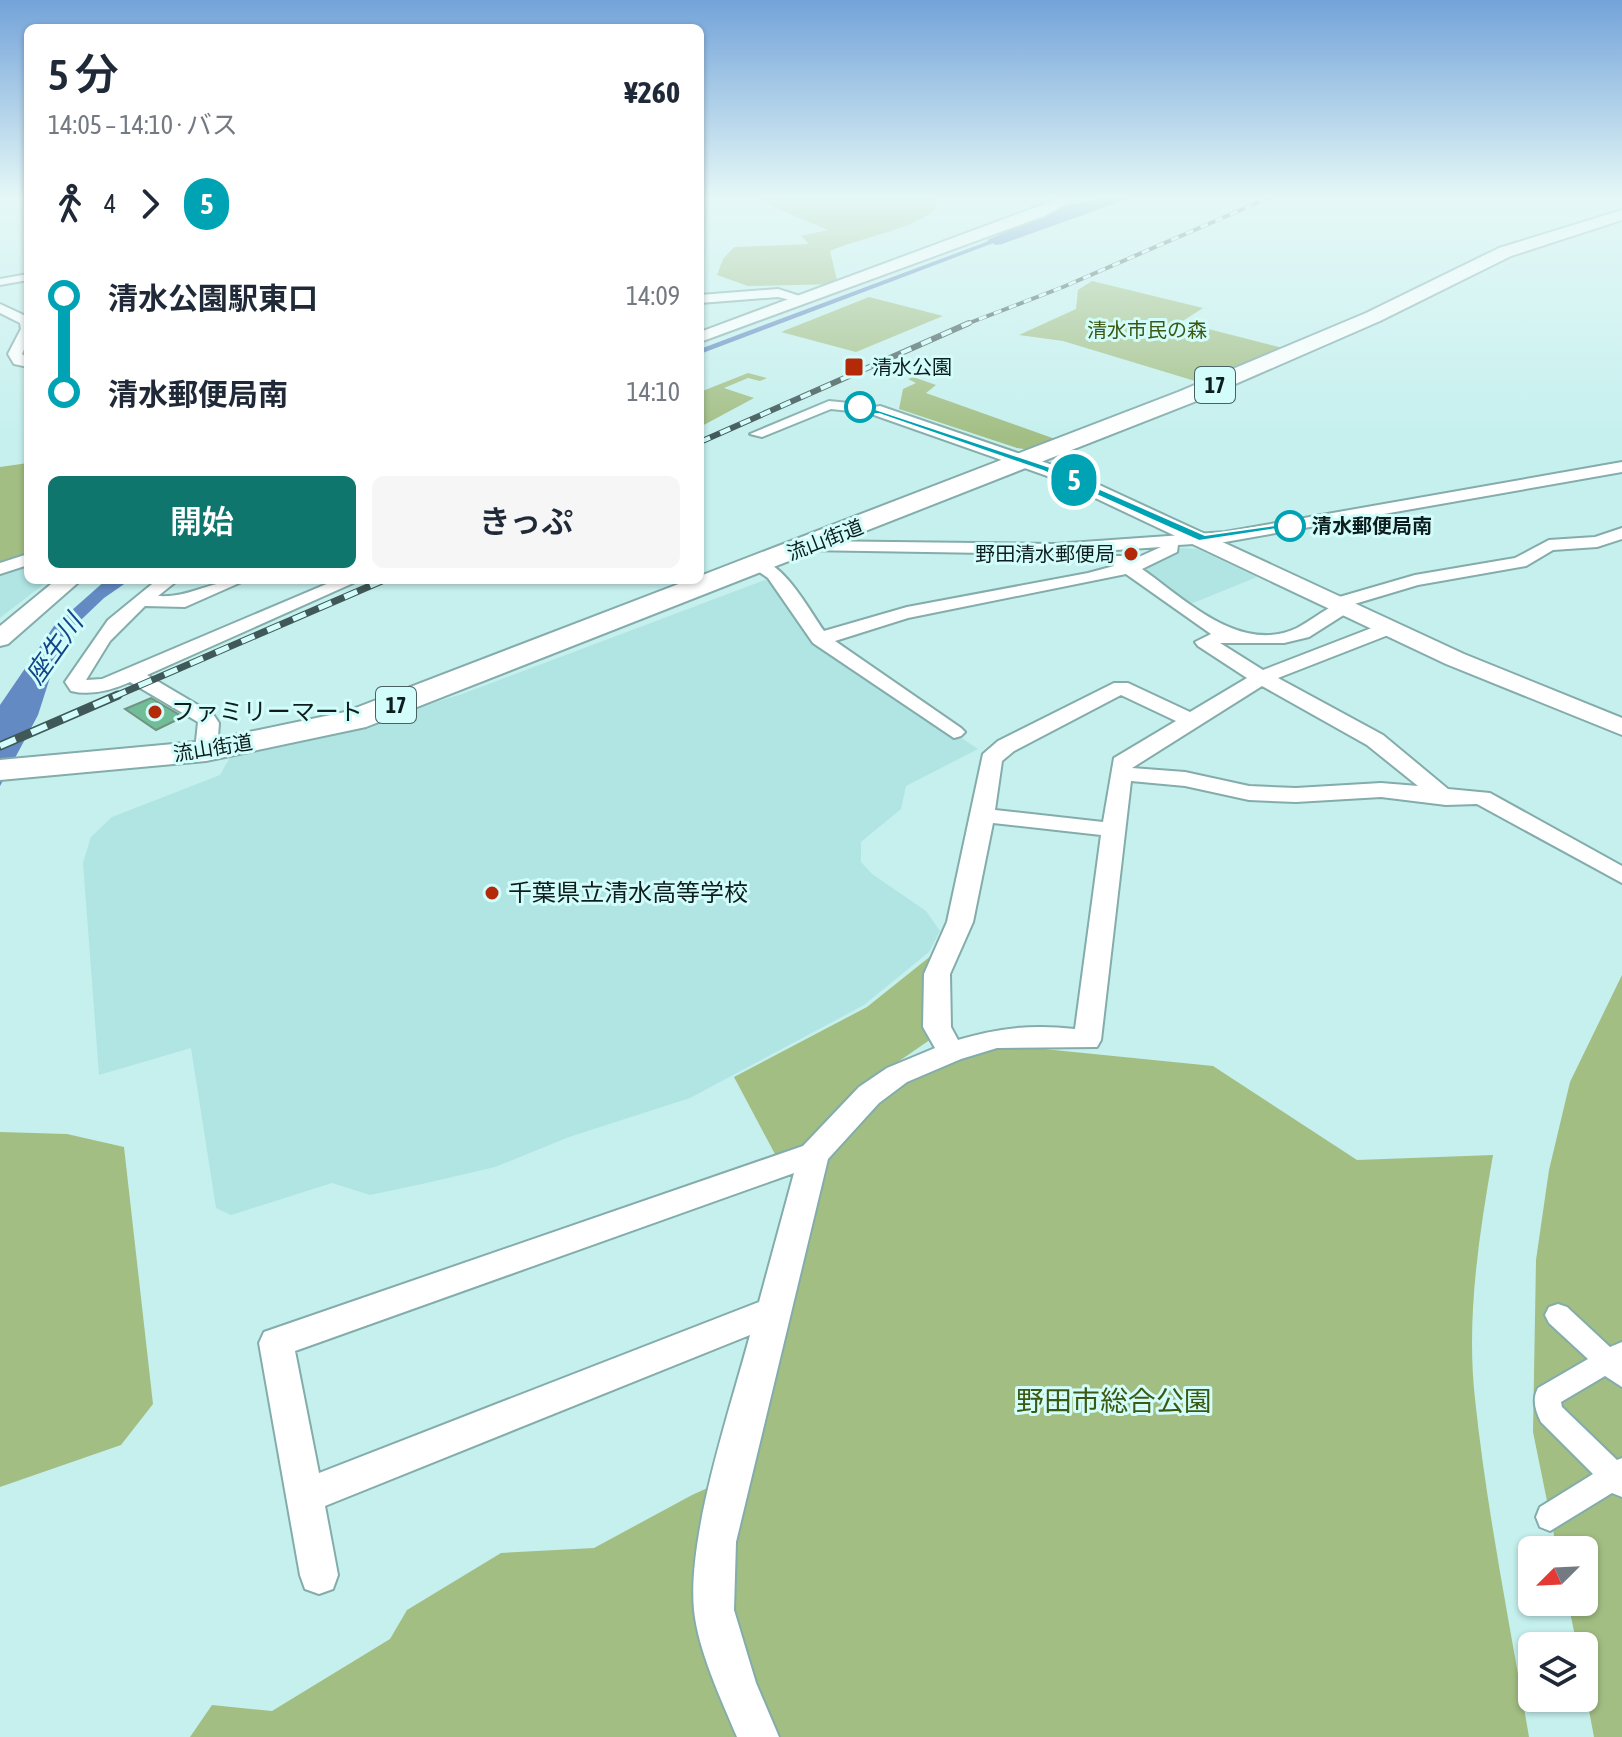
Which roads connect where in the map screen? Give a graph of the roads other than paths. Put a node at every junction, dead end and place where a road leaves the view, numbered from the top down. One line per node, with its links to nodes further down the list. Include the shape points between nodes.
1 (863, 277): 6 (street)
2 (1455, 277): 14 (main road, 流山街道 / 17, via 1284,356)
3 (24, 278): 4 (street)
4 (0, 282)
5 (704, 299): 6 (street, via 778,293)
6 (803, 299): 10 (street)
7 (0, 308): 8 (street)
8 (24, 320)
9 (24, 327): 11 (street, via 15,354)
10 (704, 336)
11 (24, 362)
12 (859, 408): 13 (street, via 829,405); 14 (street, via 873,404 880,411)
13 (757, 434)
14 (1023, 460): 17 (street); 19 (main road, 流山街道 / 17)
15 (1622, 467): 17 (street)
16 (1622, 533): 30 (street, via 1597,542 1549,545 1520,562 1415,580)
17 (1203, 539): 18 (street); 30 (street)
18 (1169, 542): 20 (street); 23 (street, via 1171,549)
19 (810, 546): 20 (street); 22 (main road, 流山街道 / 17)
20 (1104, 547): 23 (street)
21 (24, 560): 24 (street)
22 (761, 565): 34 (street, via 774,574); 42 (main road, 流山街道 / 17, via 354,720)
23 (1126, 567): 32 (street); 34 (street, via 976,603 905,613)
24 (0, 569)
25 (65, 584): 33 (street)
26 (163, 584): 29 (street)
27 (227, 584): 29 (street, via 179,603)
28 (342, 584): 35 (street)
29 (140, 600): 35 (street, via 108,629 75,682 88,689)
30 (1340, 606): 31 (street); 32 (street, via 1302,633 1262,639)
31 (1396, 631): 36 (street); 37 (street); 39 (street); 41 (street, via 1460,671)
32 (1225, 635): 36 (street, via 1205,642)
33 (0, 639)
34 (820, 639): 40 (street)
35 (131, 674): 42 (street, via 206,718)
36 (1262, 678): 38 (street); 45 (street, via 1375,740)
37 (1622, 716)
38 (1190, 720): 44 (street, via 1122,763); 46 (street, via 1121,687 1006,746 991,759)
39 (1622, 727)
40 (954, 732)
41 (1622, 739)
42 (206, 751): 43 (main road, 流山街道 / 17)
43 (6, 769)
44 (1121, 774): 45 (street, via 1185,779 1249,793 1381,790); 47 (street)
45 (1446, 798): 48 (street, via 1482,798)
46 (983, 815): 47 (street); 49 (street, via 960,922 937,974 937,1027)
47 (1114, 830): 49 (street, via 1087,1040 1044,1035 996,1038)
48 (1622, 876)
49 (951, 1052): 50 (street, via 897,1075 869,1095)
50 (814, 1154): 51 (street); 55 (street, via 276,1343)
51 (773, 1311): 55 (street); 58 (street, via 717,1542 714,1610)
52 (1558, 1315): 53 (street)
53 (1617, 1363): 54 (street, via 1547,1396 1550,1413)
54 (1619, 1477): 56 (street)
55 (306, 1496): 57 (street)
56 (1550, 1517)
57 (319, 1575)
58 (758, 1737)

